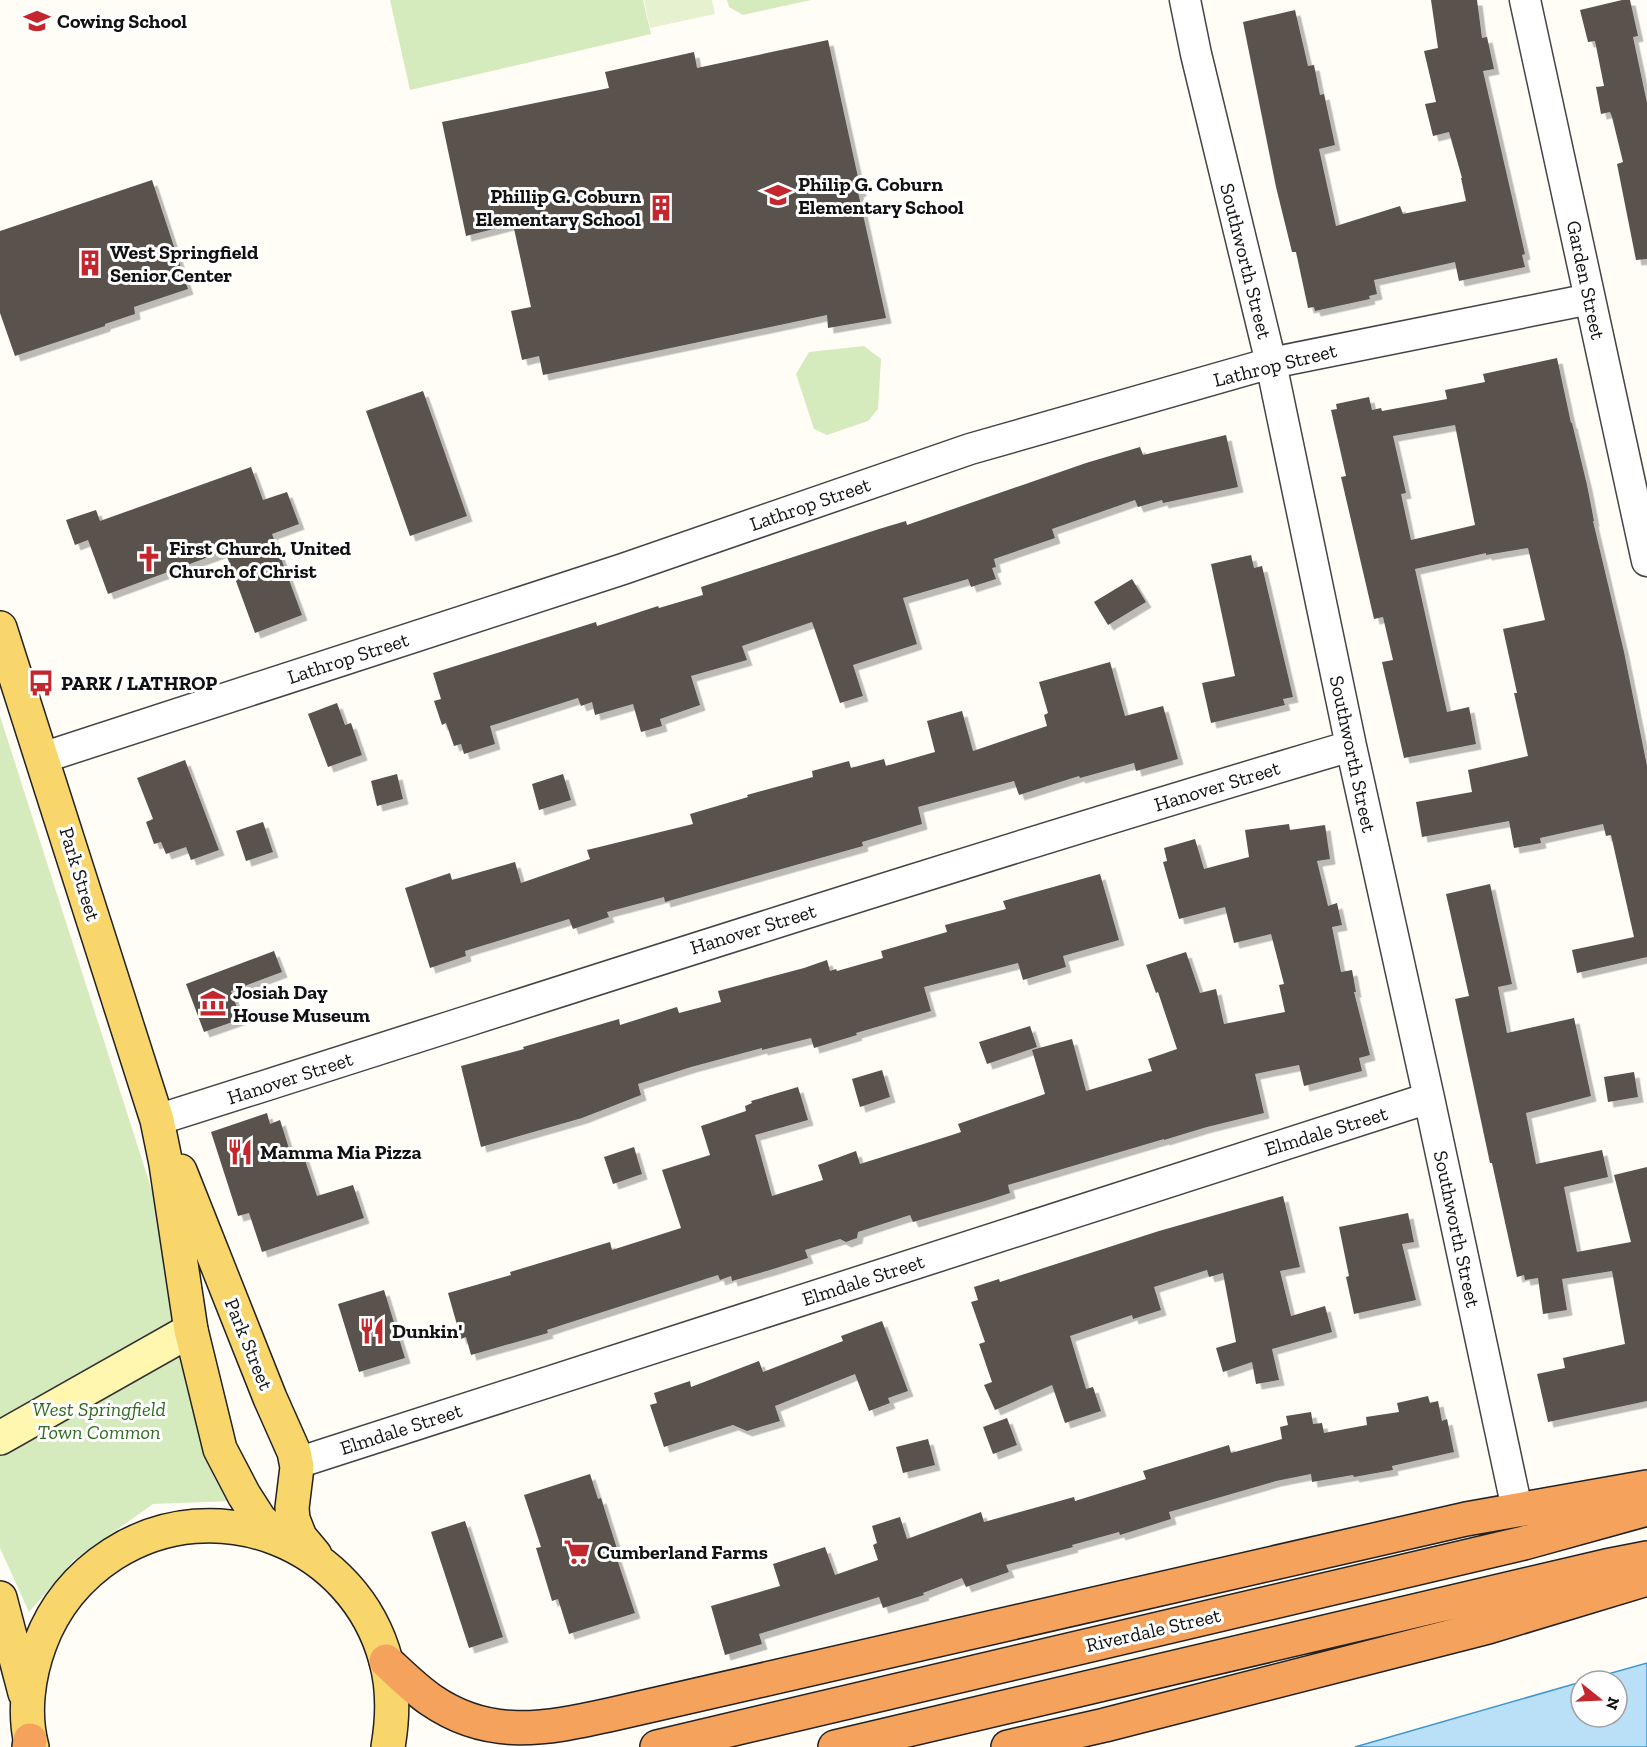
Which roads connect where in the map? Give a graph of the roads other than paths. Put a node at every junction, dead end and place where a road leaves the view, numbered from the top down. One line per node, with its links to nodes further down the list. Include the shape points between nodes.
1 (1185, 0): 4 (street, Southworth Street)
2 (1525, 0): 3 (street, Garden Street)
3 (1590, 299): 4 (street, Lathrop Street); 5 (street, Garden Street)
4 (1271, 363): 7 (street, Southworth Street); 8 (street, Lathrop Street, via 970,449 546,594)
5 (1647, 561)
6 (0, 628): 8 (main road, Park Street)
7 (1351, 746): 9 (street, Southworth Street); 10 (street, Hanover Street, via 721,939)
8 (42, 758): 10 (main road, Park Street)
9 (1429, 1098): 13 (street, Elmdale Street); 15 (street, Southworth Street)
10 (157, 1120): 11 (main road, Park Street); 13 (main road, Park Street)
11 (191, 1330): 12 (street); 17 (main road, Park Street, via 220,1449 260,1520)
12 (0, 1438)
13 (297, 1462): 19 (main road, Park Street, via 293,1519 300,1537)
14 (1647, 1487): 15 (highway)
15 (1517, 1509): 22 (highway, via 558,1725 504,1728 457,1716 431,1700)
16 (1647, 1509): 26 (highway, Riverdale Street, via 1524,1543)
17 (284, 1541): 19 (main road); 23 (main road, via 251,1530 215,1525 168,1530 123,1547 85,1575 55,1612 35,1656)
18 (1647, 1558): 27 (highway, Riverdale Street)
19 (324, 1565): 22 (main road, via 362,1608)
20 (1647, 1579): 28 (highway, via 1488,1627)
21 (0, 1598): 23 (main road)
22 (386, 1660): 25 (main road, via 392,1704)
23 (28, 1703): 24 (main road)
24 (30, 1745)
25 (388, 1747)
26 (657, 1747)
27 (835, 1747)
28 (1008, 1747)

